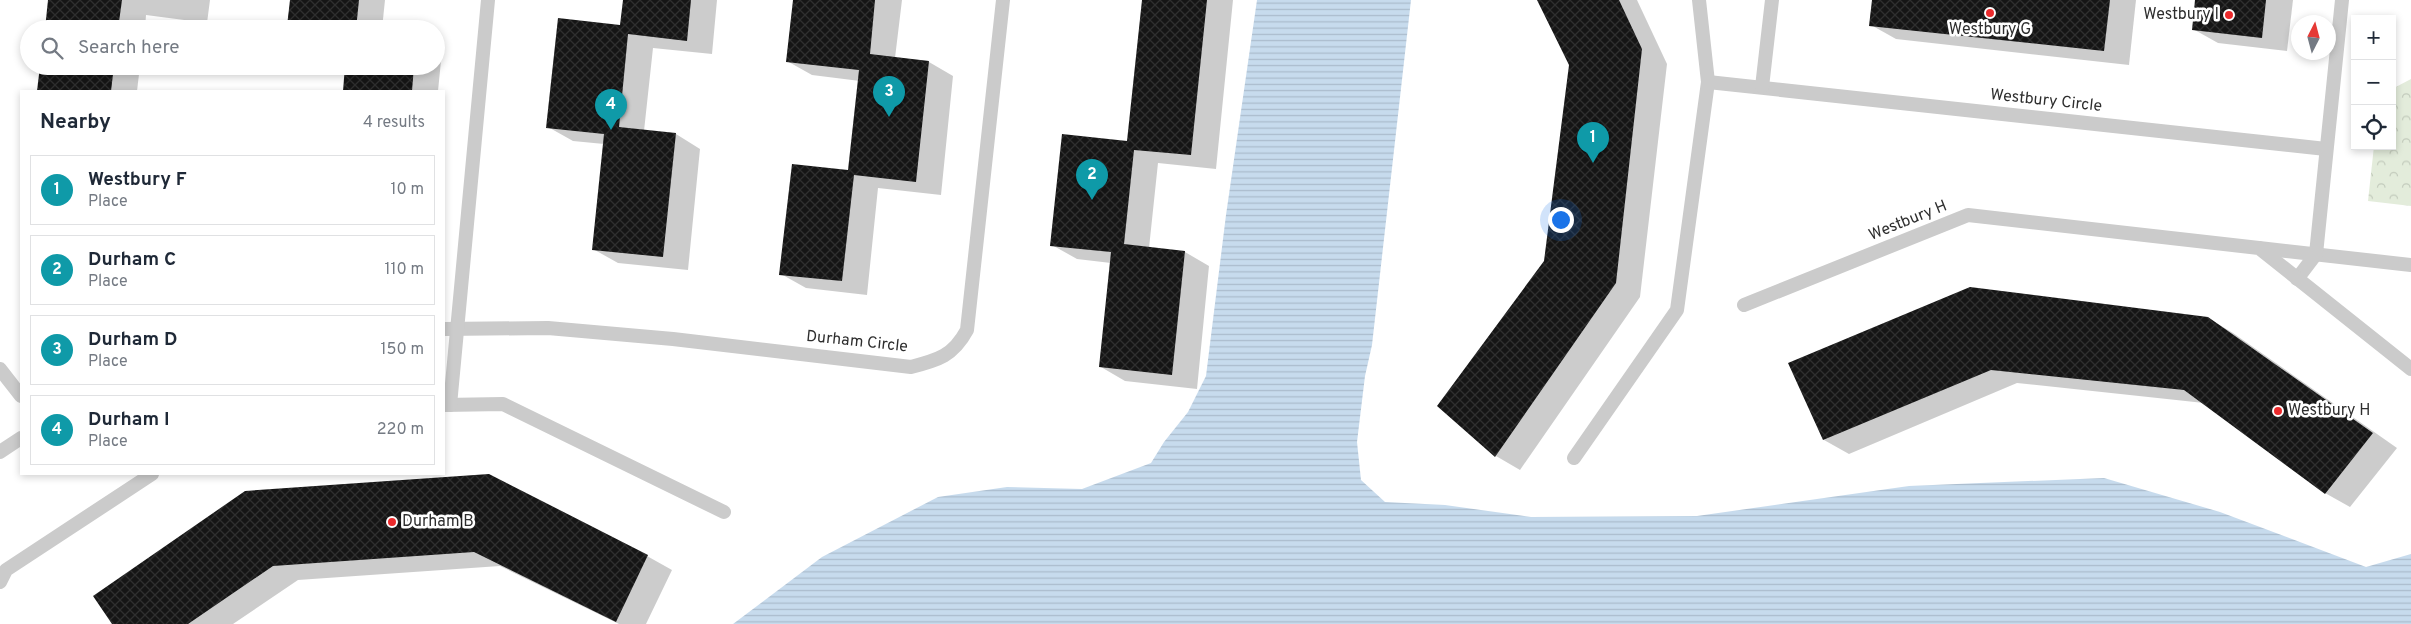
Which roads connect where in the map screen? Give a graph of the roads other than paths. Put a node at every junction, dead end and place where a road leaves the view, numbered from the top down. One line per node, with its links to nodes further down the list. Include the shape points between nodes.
1 (488, 0): 14 (lane)
2 (1003, 0): 14 (lane, Durham Circle, via 967,330 959,345 941,359 911,367 674,339 548,328)
3 (1699, 0): 6 (lane)
4 (1772, 0): 7 (lane)
5 (2342, 0): 8 (lane)
6 (1708, 82): 7 (lane, Westbury Circle); 21 (lane, via 1676,310)
7 (1762, 87): 8 (lane, Westbury Circle)
8 (2326, 149): 10 (lane)
9 (2259, 248): 10 (lane, Westbury H); 12 (lane); 13 (lane, Westbury H, via 1968,216)
10 (2316, 254): 11 (lane); 12 (lane)
11 (2411, 265)
12 (2297, 279): 15 (lane)
13 (1744, 306)
14 (450, 329): 18 (lane)
15 (2411, 368)
16 (0, 369): 17 (lane)
17 (20, 395)
18 (447, 405): 23 (lane, via 503,404)
19 (20, 439): 20 (lane)
20 (0, 452)
21 (1574, 458)
22 (150, 475): 24 (lane, via 6,570)
23 (724, 512)
24 (0, 582)

